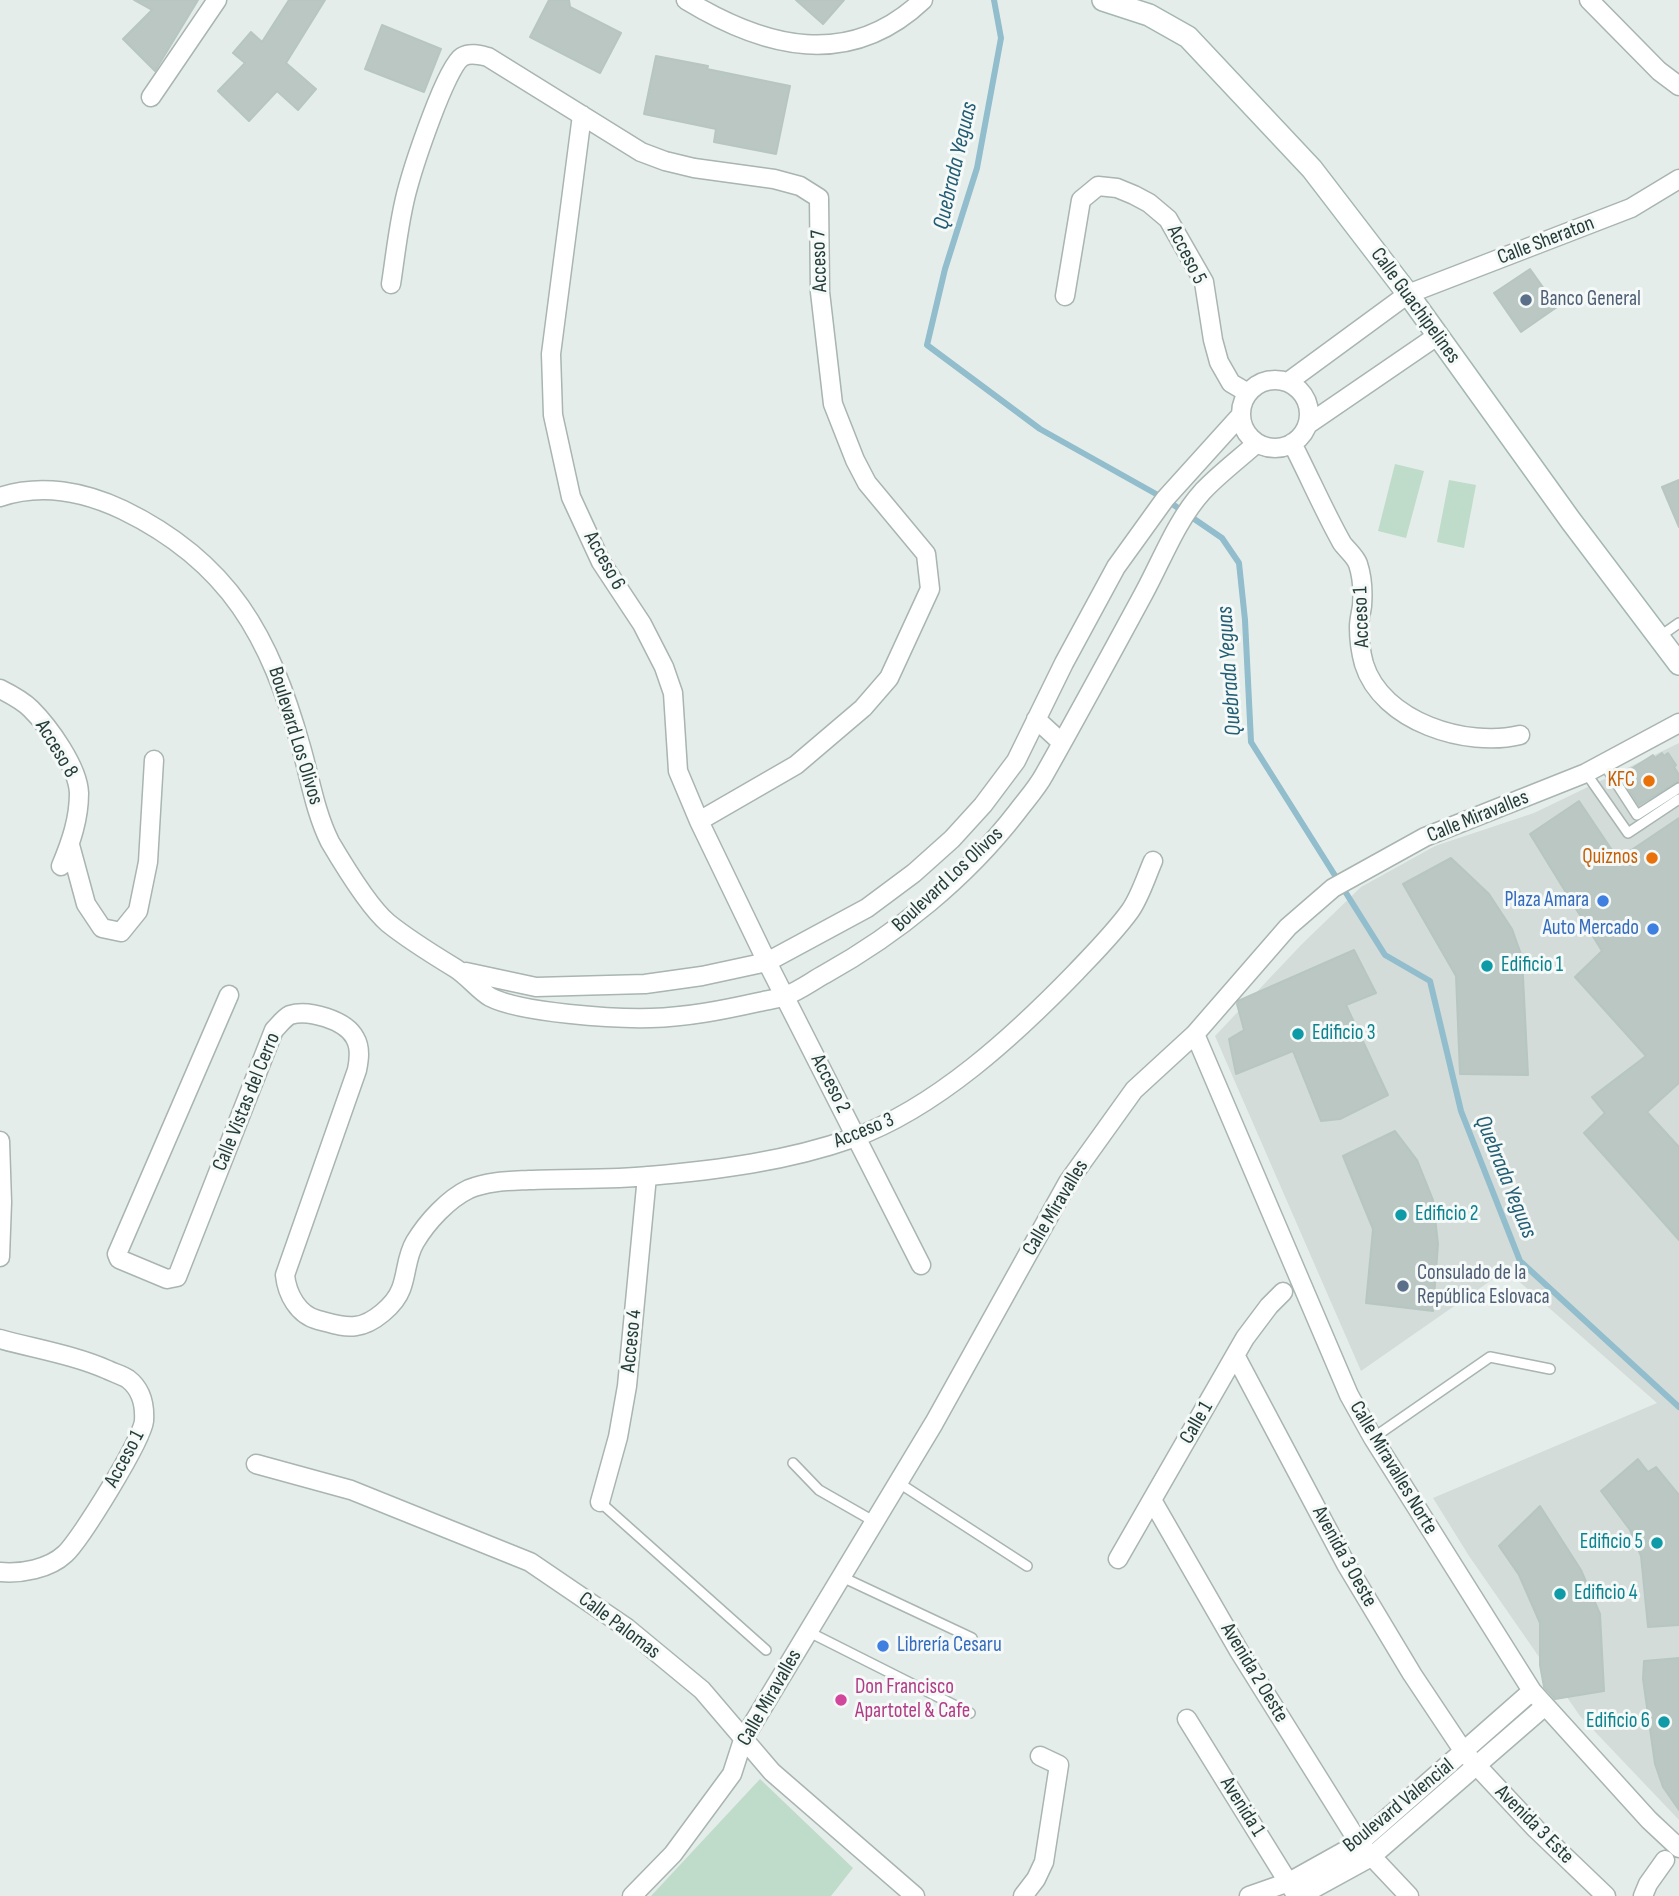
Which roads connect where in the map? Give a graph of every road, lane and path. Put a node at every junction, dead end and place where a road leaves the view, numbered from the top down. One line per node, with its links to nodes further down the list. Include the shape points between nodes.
1 (217, 0): 7 (street)
2 (686, 0): 3 (street, via 776,41 826,46 884,29)
3 (923, 0)
4 (1103, 0): 11 (street, Calle Guachipelines, via 1149,15 1188,37 1312,169)
5 (1590, 0): 6 (street)
6 (1679, 86)
7 (151, 97)
8 (582, 115): 10 (street, Acceso 7, via 488,57 463,56 444,85 407,188); 34 (street, Acceso 6, via 551,354 553,415 563,468 580,517 601,562 664,667 673,693 678,771); 34 (street, Acceso 7, via 665,162 774,179 800,186 819,198 820,292 833,404 867,483 926,554 930,571 930,589 889,678 863,708 796,765)
9 (1679, 179): 11 (street, Calle Sheraton, via 1631,208)
10 (391, 284)
11 (1408, 294): 13 (street, Calle Guachipelines); 14 (street)
12 (1065, 296): 15 (street, Acceso 5, via 1081,200 1098,186 1117,188 1149,203 1168,219 1197,266 1219,362 1231,383)
13 (1437, 336): 17 (street); 22 (street, Calle Guachipelines)
14 (1288, 382): 15 (street, via 1266,381); 17 (street, via 1307,402)
15 (1248, 393): 16 (street)
16 (1240, 416): 18 (street); 25 (street, Boulevard Los Olivos, via 1165,499 1116,567)
17 (1307, 425): 19 (street)
18 (1257, 443): 19 (street, via 1274,448); 28 (street, Boulevard Los Olivos, via 1204,490 1186,513)
19 (1292, 443): 27 (street, Acceso 1, via 1343,545 1357,561 1364,664 1373,682 1388,701 1431,728 1491,740)
20 (0, 498): 39 (street, Boulevard Los Olivos, via 33,490 57,491 108,503 167,535 221,581 264,643 279,677 329,839 385,921)
21 (1679, 623): 22 (lane)
22 (1659, 637): 23 (street, Calle Guachipelines)
23 (1679, 664)
24 (0, 689): 35 (street, Acceso 8, via 30,708 69,763 79,789 78,820)
25 (1036, 719): 28 (street); 38 (street, Boulevard Los Olivos, via 1016,761 933,856 867,908)
26 (1679, 723): 30 (street, Calle Miravalles)
27 (1520, 735)
28 (1061, 742): 42 (street, Boulevard Los Olivos, via 1042,780 972,863 885,938)
29 (154, 760): 35 (street, via 148,862 138,911 121,932 102,928 86,904)
30 (1604, 764): 31 (street, Calle Miravalles); 32 (lane, via 1637,815)
31 (1586, 773): 33 (lane, via 1628,833); 43 (street, Calle Miravalles, via 1425,837 1333,888 1288,927)
32 (1679, 788)
33 (1679, 799)
34 (699, 821): 38 (street, Acceso 6)
35 (70, 845): 37 (street, Acceso 8)
36 (1153, 861): 44 (street, Acceso 3, via 1132,909 1014,1034 906,1114)
37 (61, 866)
38 (766, 962): 39 (street, Boulevard Los Olivos, via 645,984 536,988); 40 (street, Acceso 6)
39 (459, 970): 42 (street, Boulevard Los Olivos, via 491,997 535,1009 580,1014 650,1018 716,1012)
40 (776, 979): 42 (street, Acceso 2)
41 (229, 995): 47 (street, Calle Vistas del Cerro, via 117,1254 123,1263 167,1279 177,1277 274,1030 287,1016 303,1012 346,1028 355,1037 359,1054 287,1263 287,1291 299,1309 337,1325 357,1326 373,1319 401,1289 415,1243 436,1214)
42 (785, 996): 44 (street, Acceso 2)
43 (1195, 1034): 54 (street, Calle Miravalles Norte, via 1349,1395); 57 (street, Calle Miravalles, via 1134,1090 1068,1182)
44 (856, 1137): 46 (street, Acceso 3, via 737,1167); 49 (street, Acceso 2)
45 (0, 1141): 48 (street)
46 (647, 1176): 47 (street, Acceso 3, via 496,1182); 59 (street, Acceso 4, via 627,1386)
47 (468, 1189)
48 (0, 1257)
49 (921, 1265)
50 (1283, 1292): 52 (street, Calle 1)
51 (0, 1339): 63 (street, Acceso 1, via 87,1361 128,1379 143,1398 144,1424 82,1534 64,1555 44,1567)
52 (1235, 1355): 58 (street, Calle 1); 73 (street, Avenida 3 Oeste, via 1346,1564)
53 (1550, 1368): 54 (lane, via 1490,1357)
54 (1373, 1438): 68 (street, Calle Miravalles Norte)
55 (793, 1463): 60 (lane, via 819,1490)
56 (256, 1464): 72 (street, Calle Palomas, via 351,1490 530,1562 627,1628 702,1690)
57 (899, 1483): 60 (street, Calle Miravalles); 62 (lane)
58 (1152, 1500): 61 (street, Calle 1); 76 (street, Avenida 2 Oeste, via 1239,1651)
59 (600, 1502): 67 (lane)
60 (875, 1522): 64 (street, Calle Miravalles)
61 (1118, 1559)
62 (1027, 1566)
63 (0, 1572)
64 (842, 1577): 65 (street, Calle Miravalles); 66 (lane)
65 (809, 1632): 70 (lane); 72 (street, Calle Miravalles)
66 (972, 1638)
67 (766, 1650)
68 (1532, 1691): 69 (street, Calle Miravalles Norte); 73 (street, Boulevard Valencial)
69 (1545, 1706): 75 (street, Boulevard Valencial); 77 (street, Calle Miravalles Norte, via 1649,1820)
70 (970, 1713)
71 (1187, 1719): 78 (street, Avenida 1)
72 (743, 1740): 79 (street, Calle Miravalles, via 732,1774 673,1854); 80 (street, Calle Palomas, via 772,1772)
73 (1464, 1752): 75 (street, Avenida 3 Este); 76 (street, Boulevard Valencial)
74 (1040, 1756): 81 (street, via 1059,1765 1044,1862)
75 (1476, 1767): 76 (street, Boulevard Valencial); 84 (street, Avenida 3 Este)
76 (1365, 1850): 78 (street, Boulevard Valencial); 83 (street, Avenida 2 Oeste)
77 (1672, 1854): 85 (street)
78 (1295, 1891): 82 (street, Boulevard Valencial)
79 (632, 1896)
80 (915, 1896)
81 (1023, 1896)
82 (1249, 1896)
83 (1409, 1896)
84 (1606, 1896)
85 (1643, 1896)

